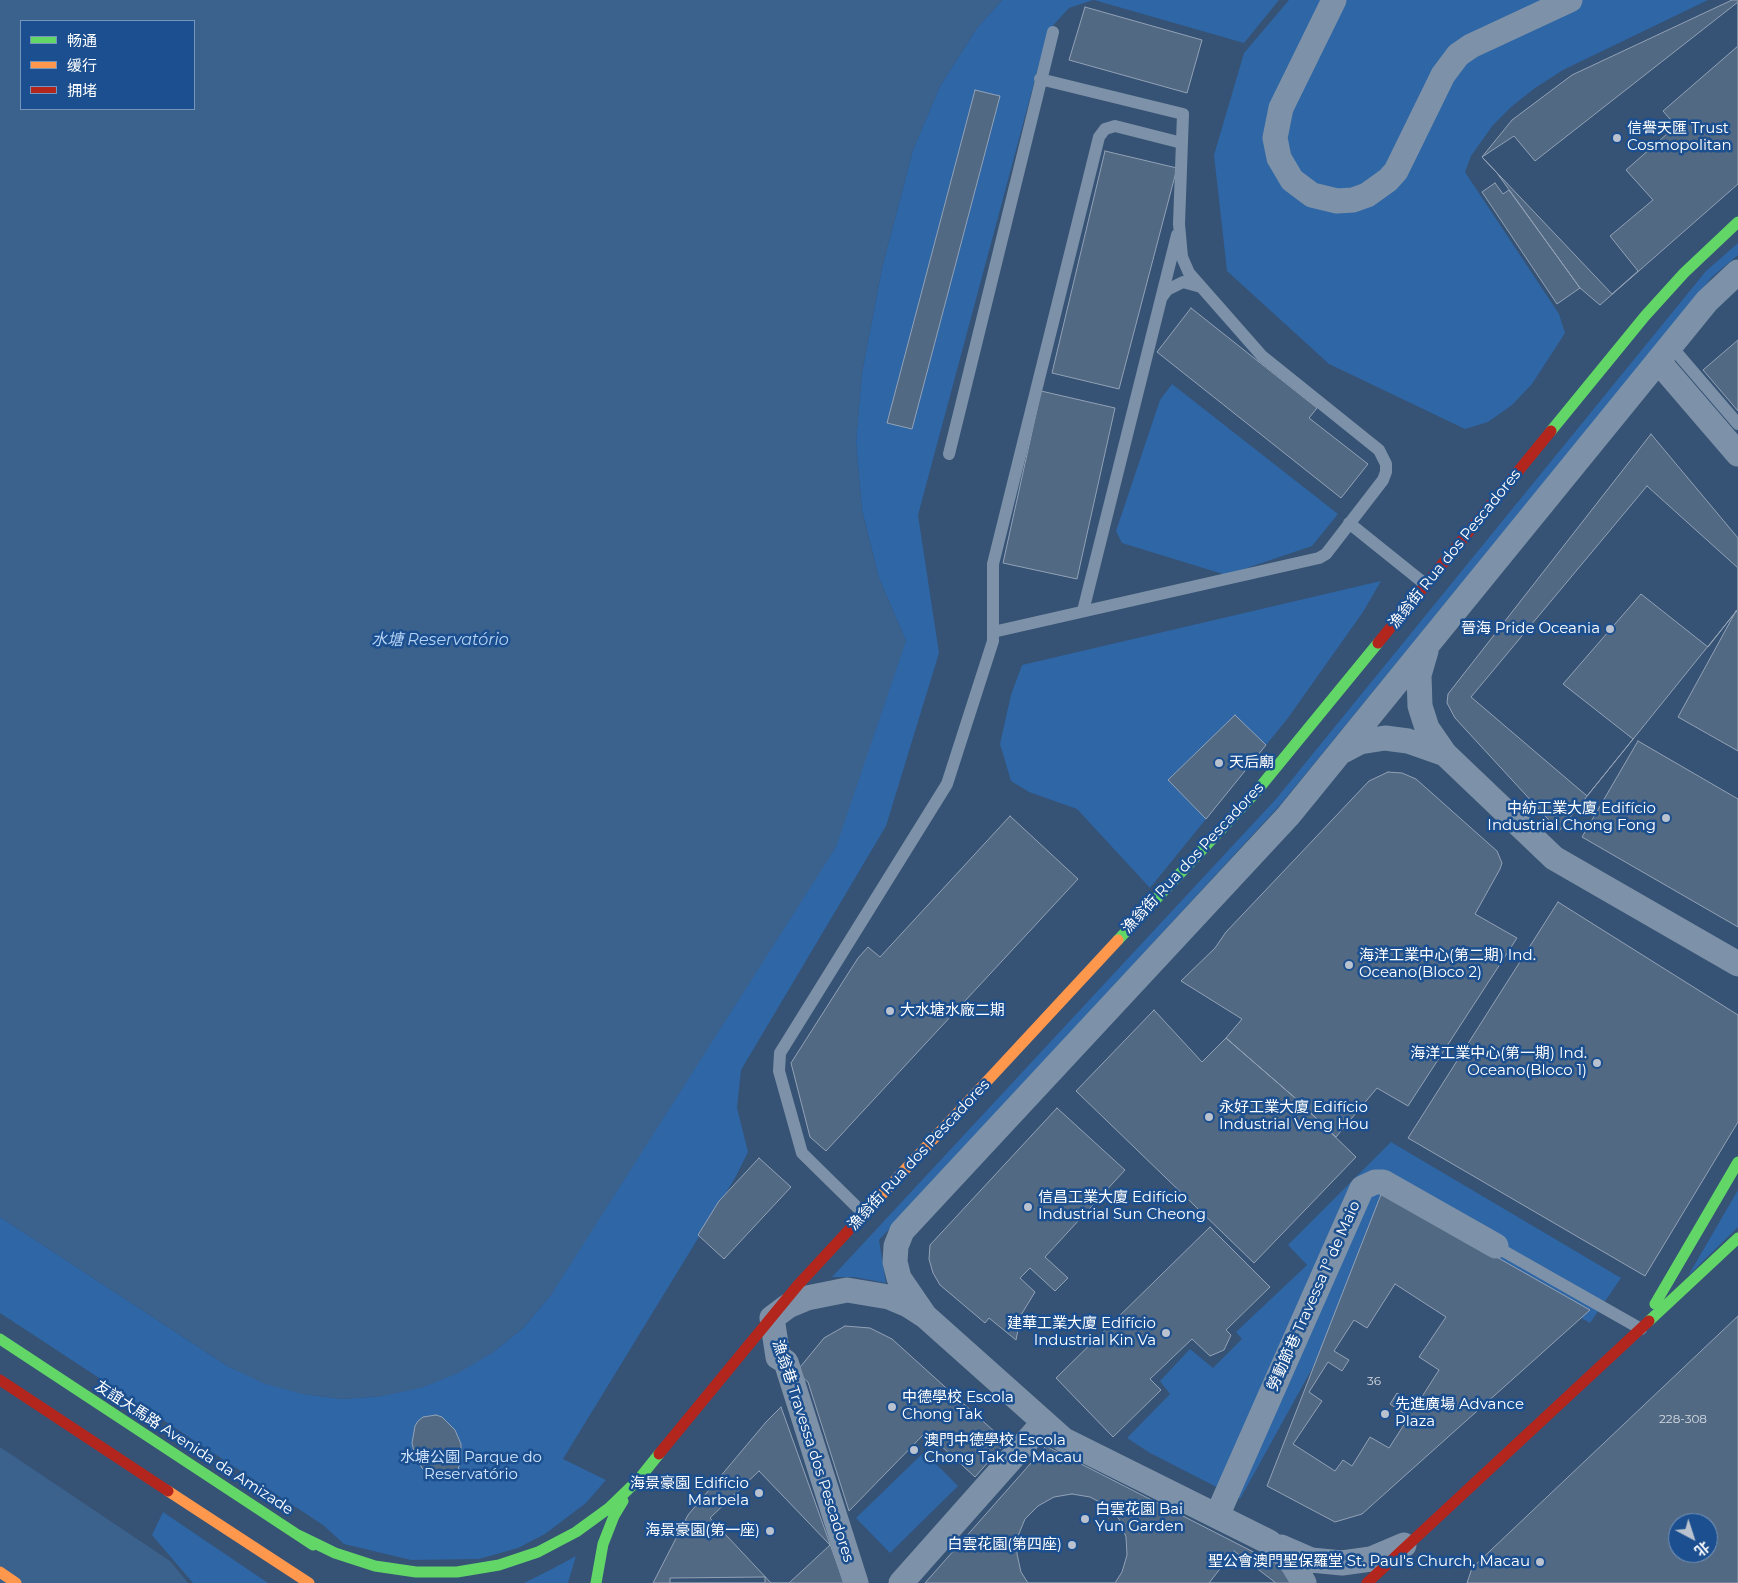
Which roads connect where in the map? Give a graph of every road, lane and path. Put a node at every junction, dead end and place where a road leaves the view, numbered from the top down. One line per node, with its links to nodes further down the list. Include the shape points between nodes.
1 (1334, 0): 2 (street, via 1282,108 1275,138 1279,158 1292,180 1312,195 1337,201 1367,195 1396,171 1443,75 1458,55)
2 (1570, 0)
3 (1052, 32): 4 (lane)
4 (1040, 79): 5 (lane, via 1183,114); 13 (lane)
5 (1182, 142): 7 (lane); 18 (lane, via 1115,126 1105,129 1100,137 993,564)
6 (1738, 222): 16 (main road, 漁翁街 Rua dos Pescadores, via 1684,272 1645,316)
7 (1180, 224): 9 (lane, via 1182,257); 10 (lane)
8 (1738, 272): 11 (street, via 1707,301)
9 (1204, 290): 10 (lane, via 1183,282 1167,290); 15 (lane, via 1262,356 1383,456 1386,464 1383,480)
10 (1162, 298): 17 (lane)
11 (1664, 354): 12 (lane); 14 (street); 19 (street)
12 (1738, 424)
13 (949, 454)
14 (1738, 454)
15 (1349, 523): 16 (lane); 17 (lane, via 1326,554 1319,558)
16 (1426, 584): 24 (main road, 漁翁街 Rua dos Pescadores, via 1256,792)
17 (1083, 611): 18 (lane)
18 (993, 632): 24 (lane, via 993,641 947,784 780,1053 778,1062 802,1153)
19 (1437, 632): 20 (street, via 1422,660 1418,691 1424,721); 21 (street)
20 (1445, 754): 21 (street, via 1408,741 1385,738 1355,744); 22 (street, via 1554,858)
21 (1333, 760): 27 (street, via 1288,816 902,1231 896,1246 899,1278)
22 (1738, 964)
23 (1738, 1162): 29 (main road)
24 (864, 1214): 28 (main road, 漁翁街 Rua dos Pescadores)
25 (1738, 1238): 29 (main road)
26 (1487, 1246): 29 (lane, 勞動節巷 Travessa 1º de Maio); 34 (street, 勞動節巷 Travessa 1º de Maio, via 1383,1182 1362,1188)
27 (925, 1316): 28 (street, via 888,1297 847,1290 807,1298); 32 (street)
28 (772, 1318): 33 (main road, 漁翁街 Rua dos Pescadores); 45 (street, 漁翁巷 Travessa dos Pescadores, via 778,1357 786,1362)
29 (1641, 1329): 35 (main road)
30 (0, 1339): 36 (main road, 友誼大馬路 Avenida da Amizade)
31 (0, 1380): 38 (main road)
32 (1044, 1422): 34 (street, via 1064,1440); 46 (street)
33 (635, 1483): 36 (main road, via 609,1508 557,1543 519,1559 478,1569 436,1573 388,1568 348,1558); 44 (main road, via 614,1516 603,1544)
34 (1218, 1516): 37 (street)
35 (1423, 1531): 37 (street, via 1391,1552 1347,1563 1311,1560); 48 (main road)
36 (298, 1534): 40 (main road, 友誼大馬路 Avenida da Amizade)
37 (1269, 1542): 47 (street, via 1289,1558)
38 (279, 1563): 42 (main road); 43 (main road)
39 (0, 1572): 41 (main road)
40 (354, 1572)
41 (16, 1583)
42 (301, 1583)
43 (309, 1583)
44 (596, 1583)
45 (856, 1583)
46 (901, 1583)
47 (1304, 1583)
48 (1367, 1583)

